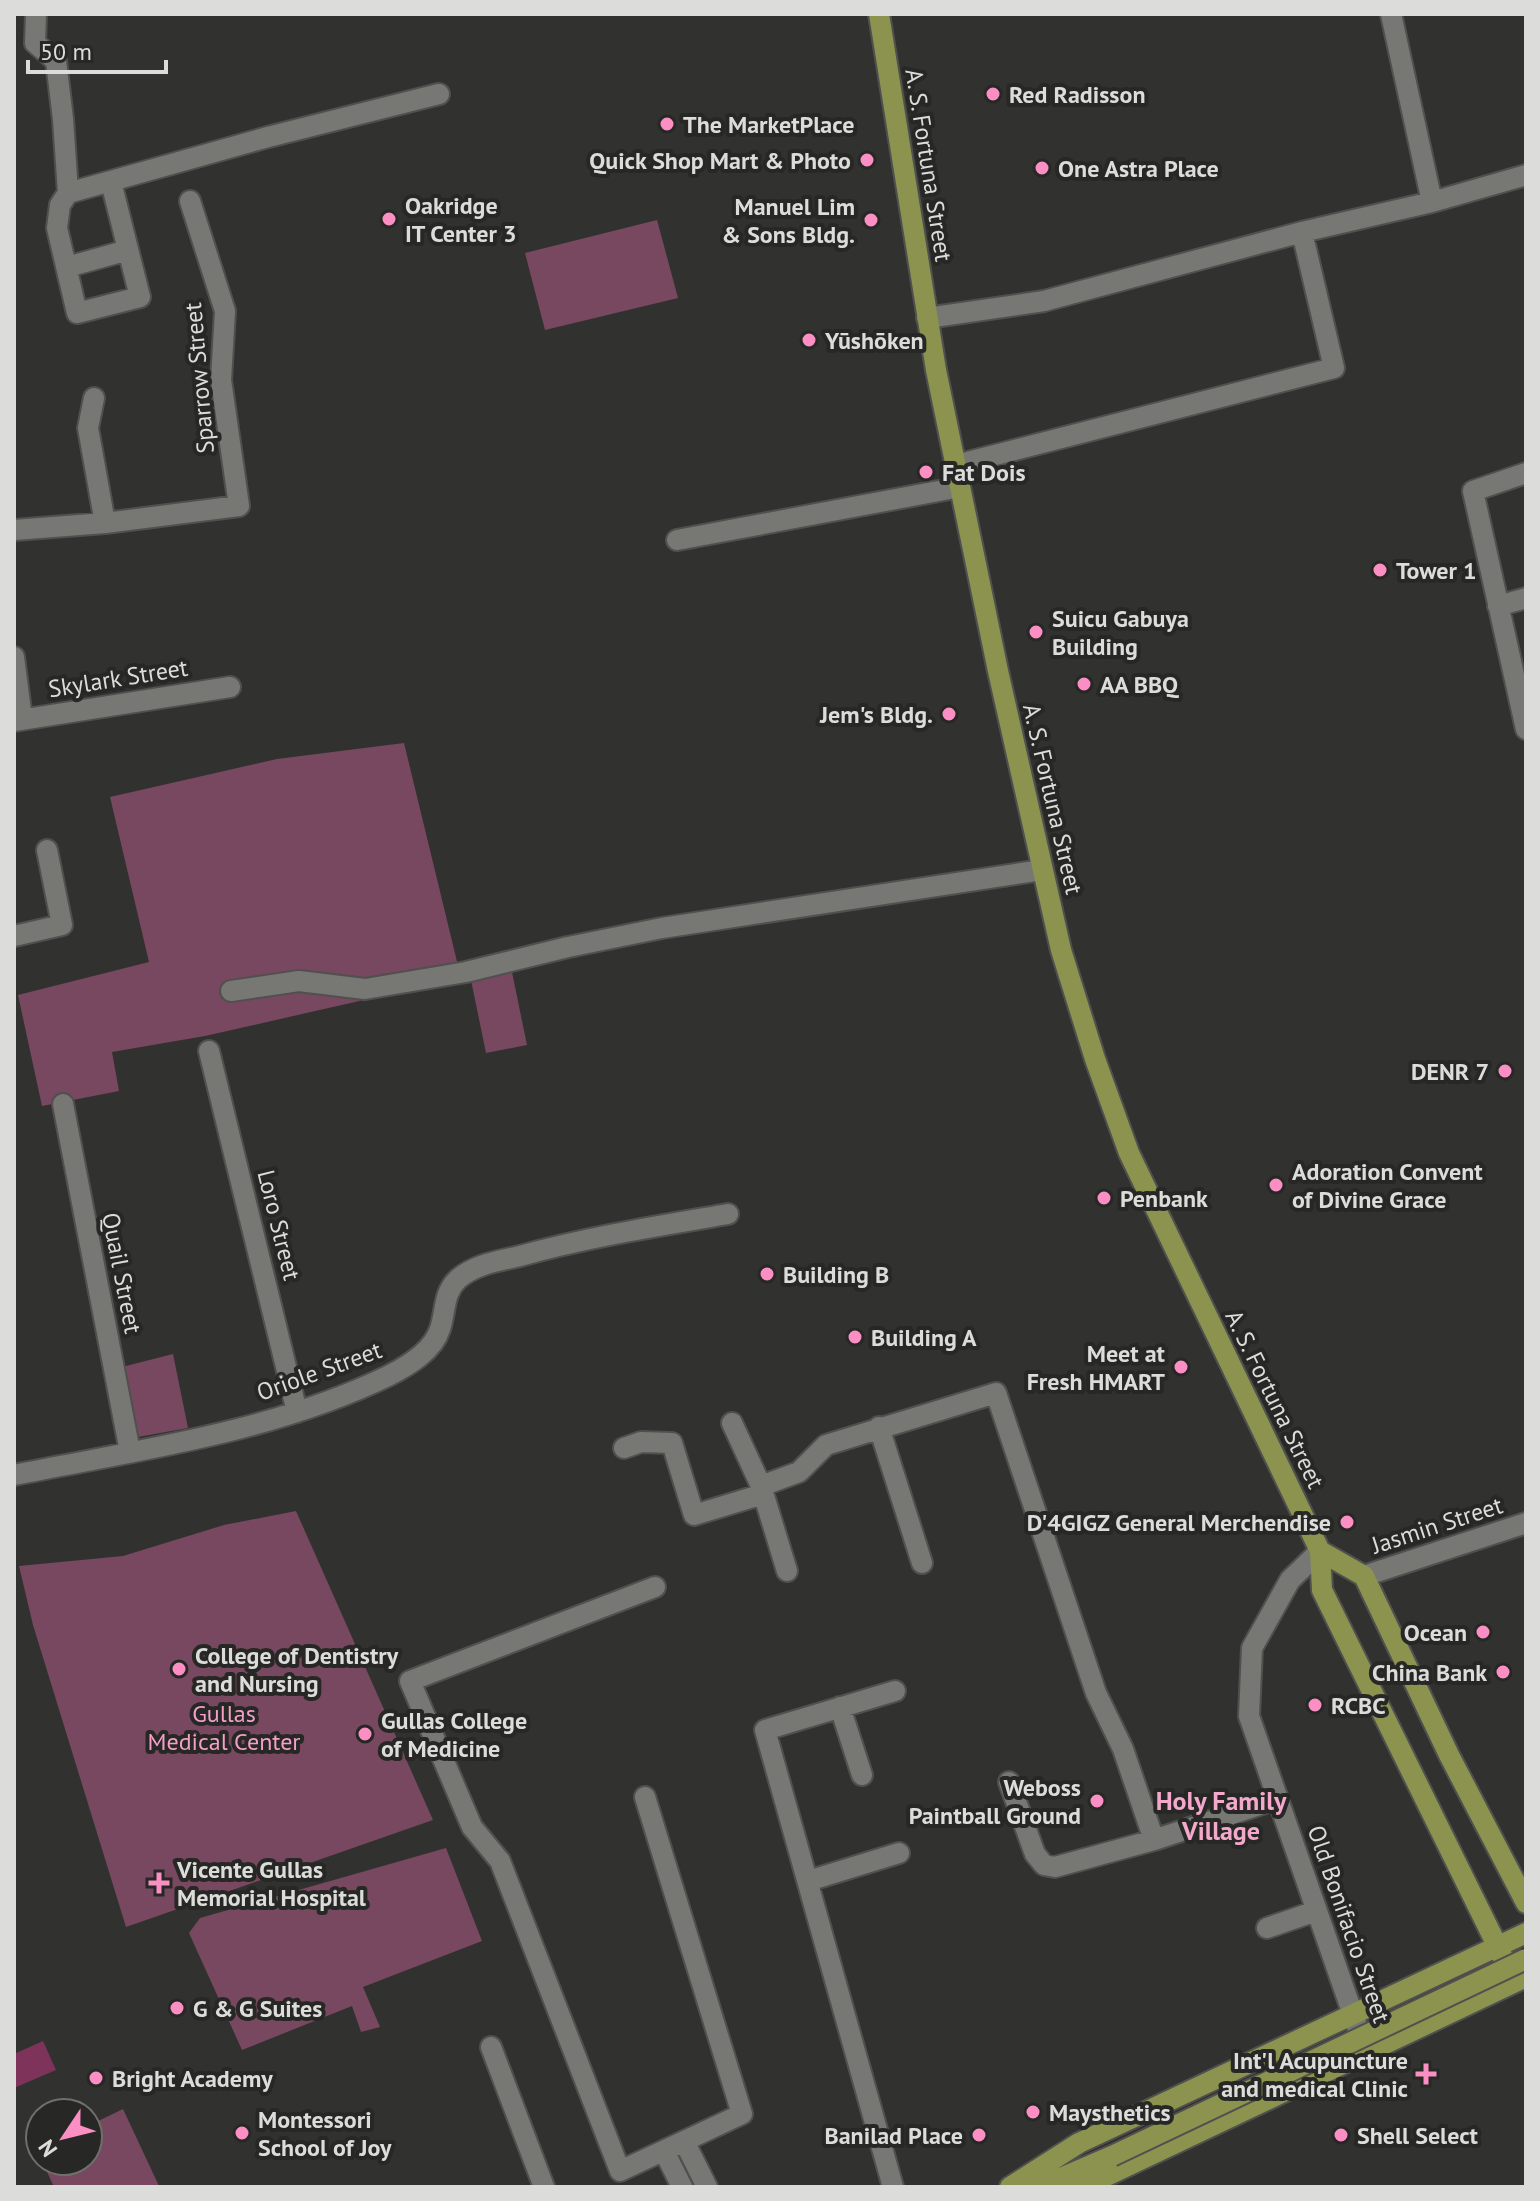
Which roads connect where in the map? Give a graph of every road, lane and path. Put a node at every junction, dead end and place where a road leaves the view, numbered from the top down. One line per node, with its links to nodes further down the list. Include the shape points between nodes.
1 (879, 14): 14 (main road, A. S. Fortuna Street)
2 (1391, 14): 10 (street)
3 (36, 17): 4 (street); 8 (street, via 35,43 56,61)
4 (14, 19)
5 (439, 94): 7 (street)
6 (1526, 175): 10 (street)
7 (111, 182): 8 (street); 12 (street)
8 (68, 193): 13 (street, via 60,205 57,228)
9 (190, 201): 19 (street, Sparrow Street, via 225,311 221,380 239,506)
10 (1432, 202): 11 (street)
11 (1302, 232): 14 (street, via 1044,301); 16 (street, via 1334,368)
12 (128, 250): 13 (street); 13 (street, via 140,297 77,313)
13 (67, 267)
14 (927, 318): 16 (main road, A. S. Fortuna Street)
15 (94, 398): 19 (street, via 88,428)
16 (956, 465): 18 (main road, A. S. Fortuna Street)
17 (1526, 473): 23 (street, via 1473,491)
18 (960, 487): 21 (street); 29 (main road, A. S. Fortuna Street)
19 (105, 523): 20 (street)
20 (14, 530)
21 (677, 540)
22 (1526, 598): 23 (street)
23 (1498, 606): 26 (street)
24 (14, 657): 27 (street)
25 (230, 687): 27 (street, Skylark Street)
26 (1524, 716)
27 (18, 720)
28 (47, 850): 30 (street, via 62,925)
29 (1042, 870): 31 (street, via 662,928 365,989 299,981); 43 (main road, A. S. Fortuna Street, via 1061,950 1129,1153)
30 (14, 936)
31 (231, 991)
32 (209, 1051): 35 (street, Loro Street)
33 (63, 1104): 39 (street, Quail Street)
34 (728, 1214): 35 (street, Oriole Street, via 572,1242 476,1267 450,1288 440,1329 417,1358 371,1384)
35 (297, 1412): 39 (street, Oriole Street)
36 (732, 1423): 41 (street)
37 (879, 1427): 41 (street, via 826,1445 799,1472); 44 (street); 54 (street, via 996,1393 1096,1693 1123,1749)
38 (624, 1448): 41 (street, via 641,1442 672,1443 694,1515)
39 (130, 1452): 40 (street, Oriole Street)
40 (14, 1475)
41 (762, 1490): 45 (street)
42 (1526, 1523): 46 (street, Jasmin Street)
43 (1320, 1551): 46 (main road); 53 (street, Old Bonifacio Street, via 1290,1580 1252,1648 1249,1716); 63 (main road, A. S. Fortuna Street, via 1322,1590)
44 (922, 1563)
45 (787, 1571)
46 (1364, 1576): 55 (main road)
47 (655, 1587): 72 (street, via 410,1681 472,1827 500,1861 620,2171)
48 (895, 1691): 49 (street)
49 (840, 1707): 50 (street); 58 (street, via 765,1730)
50 (862, 1775)
51 (1009, 1782): 54 (street, via 1035,1854 1044,1865 1055,1867)
52 (645, 1797): 71 (street, via 742,2114)
53 (1277, 1799): 54 (street); 60 (street, Old Bonifacio Street)
54 (1154, 1840)
55 (1499, 1850): 57 (main road); 59 (main road)
56 (899, 1853): 58 (street)
57 (1526, 1874)
58 (808, 1881): 76 (street)
59 (1526, 1903)
60 (1316, 1911): 61 (street); 67 (street, Old Bonifacio Street)
61 (1267, 1928)
62 (1526, 1933): 63 (main road)
63 (1498, 1947): 65 (main road, A. S. Fortuna Street); 66 (main road)
64 (1526, 1959): 78 (main road, bridge)
65 (1521, 1979): 68 (main road)
66 (1420, 1985): 67 (main road); 68 (main road, via 1438,1999)
67 (1353, 2015): 70 (street, Old Bonifacio Street); 77 (main road, via 1079,2143)
68 (1438, 2021): 70 (main road)
69 (491, 2047): 73 (street)
70 (1367, 2054): 79 (main road)
71 (684, 2141): 72 (street); 75 (street)
72 (664, 2151): 74 (street)
73 (544, 2187)
74 (682, 2187)
75 (707, 2187)
76 (893, 2187)
77 (1010, 2187)
78 (1040, 2187)
79 (1077, 2187)

